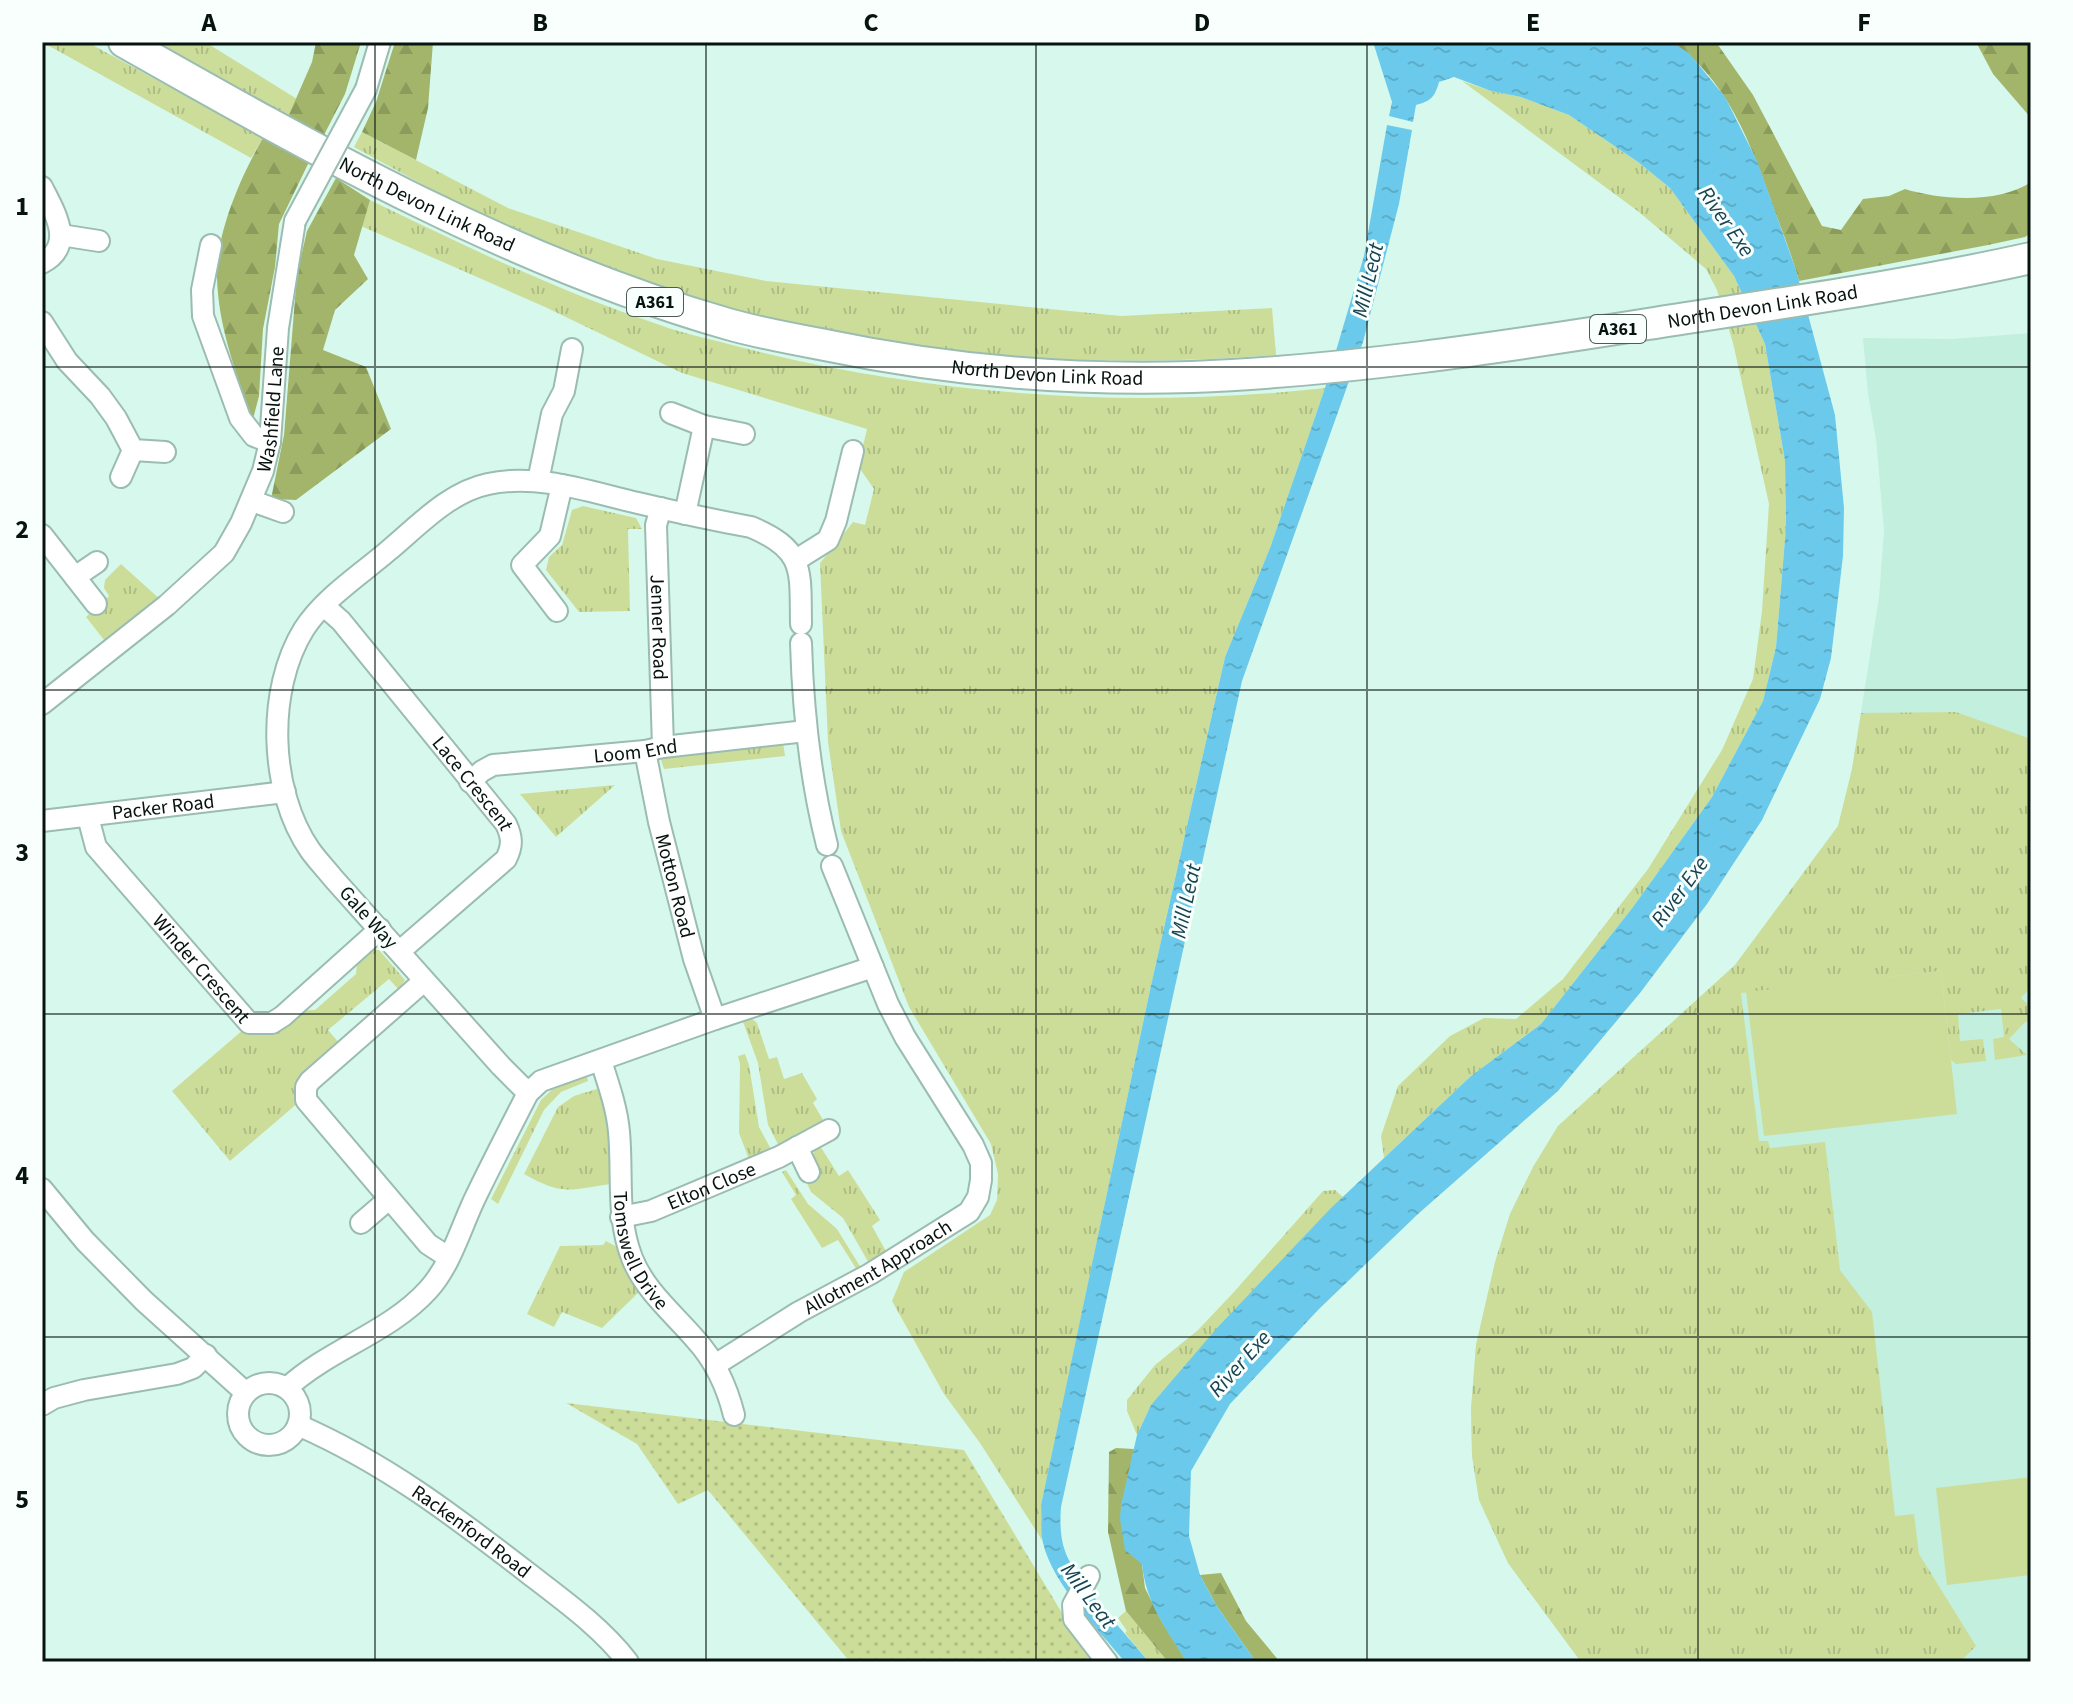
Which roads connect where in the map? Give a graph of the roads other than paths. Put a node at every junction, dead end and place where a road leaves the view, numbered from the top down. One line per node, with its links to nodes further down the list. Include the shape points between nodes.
1 (124, 42): 7 (highway, North Devon Link Road / A361, via 456,221 592,279 733,326 900,361 1105,377 1315,369 1578,335)
2 (380, 42): 14 (street, Washfield Lane, bridge, via 366,89 295,221 278,328)
3 (42, 187): 4 (street, via 59,219)
4 (61, 235): 5 (street); 8 (street, via 58,248)
5 (99, 241)
6 (211, 245): 14 (street, via 203,316 240,418 254,436)
7 (2031, 258)
8 (42, 263)
9 (42, 322): 15 (street, via 67,361 116,418)
10 (572, 349): 19 (street)
11 (671, 413): 12 (street)
12 (704, 426): 13 (street); 24 (street)
13 (744, 434)
14 (270, 442): 21 (street, Washfield Lane)
15 (133, 450): 17 (street); 18 (street)
16 (853, 451): 26 (street, via 828,540)
17 (165, 452)
18 (121, 477)
19 (538, 481): 20 (street, Gale Way); 30 (street, Gale Way, via 487,484 463,493)
20 (562, 485): 22 (street, Gale Way); 31 (street, via 550,536 522,565)
21 (252, 501): 23 (street); 32 (street, Washfield Lane, via 224,553)
22 (661, 508): 24 (street, Gale Way); 34 (street, Jenner Road, via 656,525)
23 (283, 512)
24 (685, 514): 26 (street, Gale Way, via 751,527 775,537)
25 (42, 535): 28 (street)
26 (796, 560): 33 (street)
27 (97, 562): 28 (street)
28 (75, 577): 29 (street)
29 (96, 604)
30 (324, 606): 35 (street, Lace Crescent); 36 (street, Gale Way, via 295,645 278,698)
31 (557, 611)
32 (42, 704)
33 (806, 731): 34 (street, Loom End); 39 (street)
34 (654, 749): 35 (street, Loom End, via 493,765); 45 (street, Motton Road, via 683,919)
35 (470, 782): 42 (street, Lace Crescent, via 506,824 512,849)
36 (285, 792): 37 (street, Packer Road); 41 (street, Gale Way, via 309,849)
37 (88, 817): 38 (street, Packer Road); 41 (street, Winder Crescent, via 96,847 249,1023 272,1023 283,1016)
38 (42, 821)
39 (827, 845)
40 (832, 866): 43 (street, Allotment Approach)
41 (380, 929): 42 (street, Gale Way)
42 (400, 951): 44 (street, Gale Way)
43 (873, 967): 45 (street); 57 (street, Allotment Approach, via 905,1037 973,1145 981,1163 978,1197 969,1212)
44 (424, 981): 47 (street, Gale Way); 52 (street, via 306,1087 310,1108)
45 (715, 1019): 46 (street)
46 (601, 1061): 47 (street, via 541,1081); 53 (street, Tomswell Drive, via 619,1128)
47 (528, 1093): 55 (street)
48 (829, 1130): 49 (street, Elton Close)
49 (797, 1147): 50 (street); 53 (street, Elton Close, via 651,1211)
50 (809, 1172)
51 (42, 1189): 56 (street, via 144,1301)
52 (389, 1199): 54 (street); 55 (street, via 428,1244)
53 (621, 1217): 57 (street, Tomswell Drive, via 633,1262)
54 (361, 1223)
55 (448, 1257): 58 (street, via 428,1291 401,1313)
56 (206, 1355): 59 (street); 60 (street, via 177,1374 84,1390)
57 (715, 1365): 61 (street, Tomswell Drive)
58 (287, 1388): 59 (street, via 269,1382); 62 (street, via 299,1407)
59 (246, 1393): 62 (street, via 238,1414 241,1427 260,1443 285,1440)
60 (42, 1405)
61 (734, 1415)
62 (298, 1425): 64 (street, Rackenford Road, via 366,1457 426,1497 583,1617)
63 (1089, 1576): 65 (street, via 1076,1601 1074,1619)
64 (628, 1662)
65 (1107, 1662)

